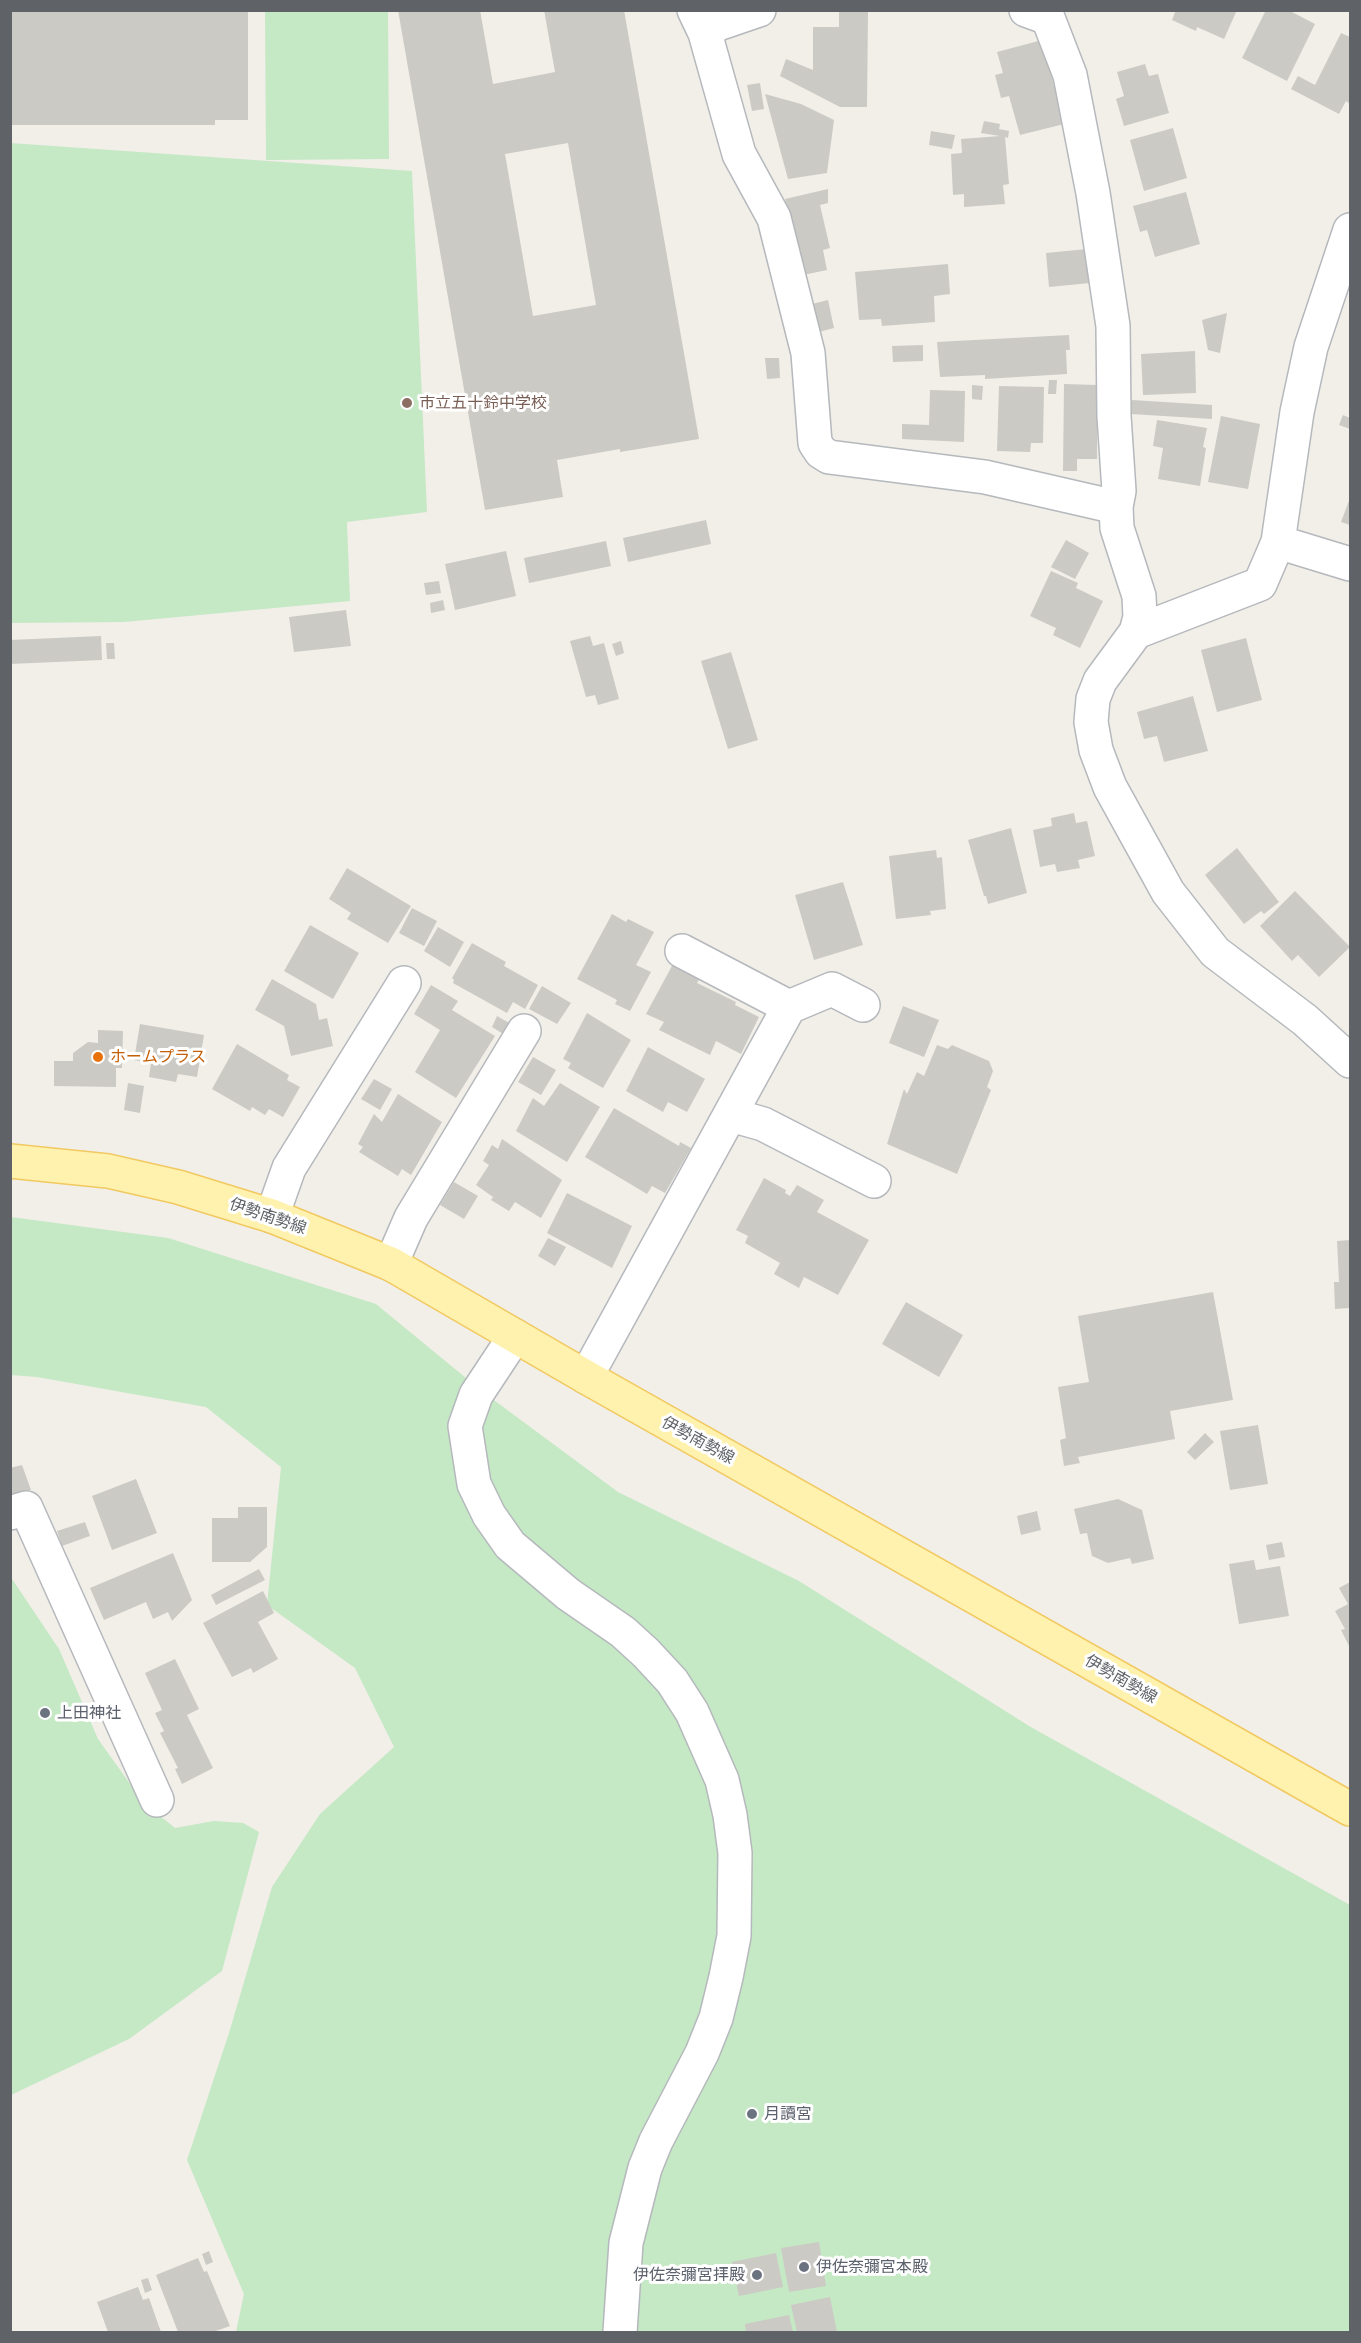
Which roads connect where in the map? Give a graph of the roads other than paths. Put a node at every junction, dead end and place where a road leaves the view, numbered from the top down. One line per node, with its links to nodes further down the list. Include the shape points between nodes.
1 (759, 10): 3 (street, via 718,24)
2 (1026, 10): 5 (street, via 1048,18 1070,75 1093,193 1113,326 1119,491)
3 (700, 22): 5 (street, via 739,154 774,218 808,353 815,443 821,452 829,457 985,477)
4 (1350, 230): 6 (street, via 1311,347)
5 (1116, 507): 8 (street, via 1117,528 1139,596)
6 (1278, 542): 7 (street); 8 (street, via 1260,584)
7 (1350, 564)
8 (1136, 632): 14 (street, via 1100,681 1093,699 1091,722 1096,750 1110,787 1168,892 1215,952 1305,1020)
9 (682, 951): 12 (street)
10 (404, 983): 18 (street, via 289,1168)
11 (863, 1005): 12 (street, via 832,989)
12 (789, 1007): 15 (street)
13 (524, 1031): 19 (street, via 411,1218)
14 (1350, 1061)
15 (731, 1115): 17 (street, via 763,1124); 21 (street)
16 (10, 1161): 18 (main road, 伊勢南勢線, via 108,1171 178,1186)
17 (874, 1181)
18 (272, 1216): 19 (main road, 伊勢南勢線)
19 (391, 1264): 20 (main road, 伊勢南勢線)
20 (515, 1336): 21 (main road, 伊勢南勢線); 25 (street, via 476,1395 465,1426 474,1484 510,1545 550,1580 622,1632 672,1681 701,1731 722,1779 735,1853 734,1936 726,1977 702,2053 645,2168 626,2243)
21 (586, 1377): 24 (main road, 伊勢南勢線)
22 (10, 1513): 23 (street, via 26,1508)
23 (157, 1800)
24 (1350, 1809)
25 (620, 2332)

